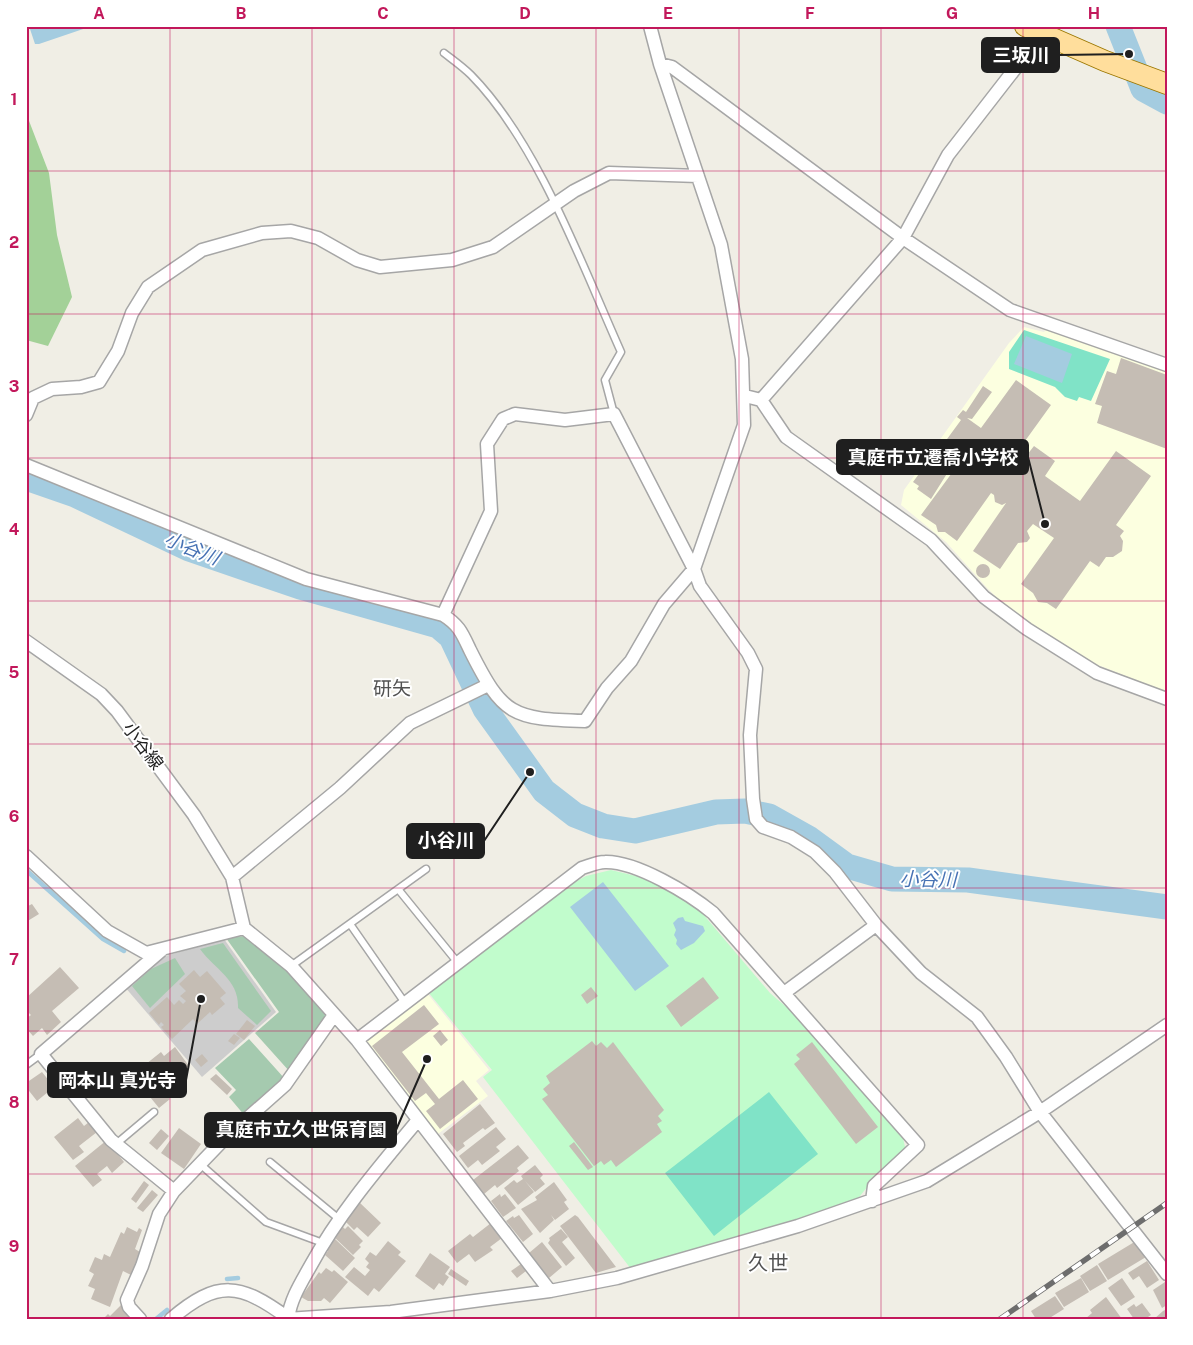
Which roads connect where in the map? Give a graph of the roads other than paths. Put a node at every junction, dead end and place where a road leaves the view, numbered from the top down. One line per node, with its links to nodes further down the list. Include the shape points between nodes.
1 (650, 26): 4 (street)
2 (1034, 30): 5 (main road); 8 (street, via 948,155)
3 (444, 53): 7 (lane, via 471,74 493,101 536,168)
4 (660, 64): 6 (street); 8 (street, via 672,68)
5 (1167, 84)
6 (698, 176): 7 (street, via 609,172); 10 (street, via 721,245 742,359)
7 (554, 204): 12 (lane, via 621,352 605,380); 13 (street, via 493,246 452,260 423,264 380,267 357,260 318,238 291,231 262,233 202,250 148,287 132,313 118,351 99,382 52,389 33,398)
8 (903, 238): 9 (street, via 1010,310); 11 (street)
9 (1167, 365)
10 (745, 396): 11 (street); 15 (street, via 744,425)
11 (761, 400): 19 (street, via 786,437 931,540 984,597 1027,629 1097,673)
12 (614, 414): 15 (street); 16 (street, via 566,420 515,414 503,419 486,444 491,511)
13 (26, 415)
14 (26, 465): 16 (street, via 306,580)
15 (694, 569): 18 (street, via 664,604 631,660 585,721 528,718 510,710); 25 (street, via 700,586 756,669 750,735 756,819 763,827 791,837 815,852 836,872)
16 (443, 615): 18 (street, via 457,624)
17 (26, 641): 22 (street, 小谷線, via 94,688 117,711 189,808)
18 (488, 685): 22 (street, via 410,723 340,788)
19 (1167, 699)
20 (26, 856): 27 (street, via 107,931 146,953)
21 (426, 869): 23 (lane)
22 (232, 877): 26 (street, 小谷線)
23 (398, 889): 24 (lane); 28 (lane)
24 (350, 924): 29 (lane); 31 (lane)
25 (876, 925): 30 (street); 38 (street, via 921,973 977,1017)
26 (244, 928): 27 (street); 29 (street)
27 (163, 949): 35 (street)
28 (458, 963): 30 (street, via 582,868 604,862 626,865 695,898); 31 (street)
29 (291, 966): 32 (street)
30 (784, 993): 44 (street, via 918,1145 874,1186)
31 (404, 1003): 34 (street)
32 (334, 1015): 34 (street); 42 (street, via 285,1085 224,1138)
33 (1167, 1025): 38 (street)
34 (357, 1040): 39 (street)
35 (41, 1054): 36 (lane); 40 (street)
36 (26, 1065)
37 (154, 1112): 40 (lane)
38 (1040, 1112): 44 (street, via 927,1181); 47 (street)
39 (418, 1120): 45 (street); 49 (street)
40 (116, 1144): 43 (street)
41 (270, 1162): 45 (lane)
42 (200, 1164): 43 (street); 46 (lane, via 266,1222)
43 (174, 1191): 51 (street, via 159,1214 127,1300)
44 (872, 1201): 49 (street, via 798,1226 617,1278)
45 (338, 1219): 46 (street)
46 (323, 1243): 50 (street, via 290,1302)
47 (1163, 1258): 48 (street)
48 (1167, 1274)
49 (550, 1291): 50 (street, via 391,1312)
50 (287, 1318): 52 (street, via 268,1303 227,1289 210,1294)
51 (140, 1319)
52 (171, 1319)

